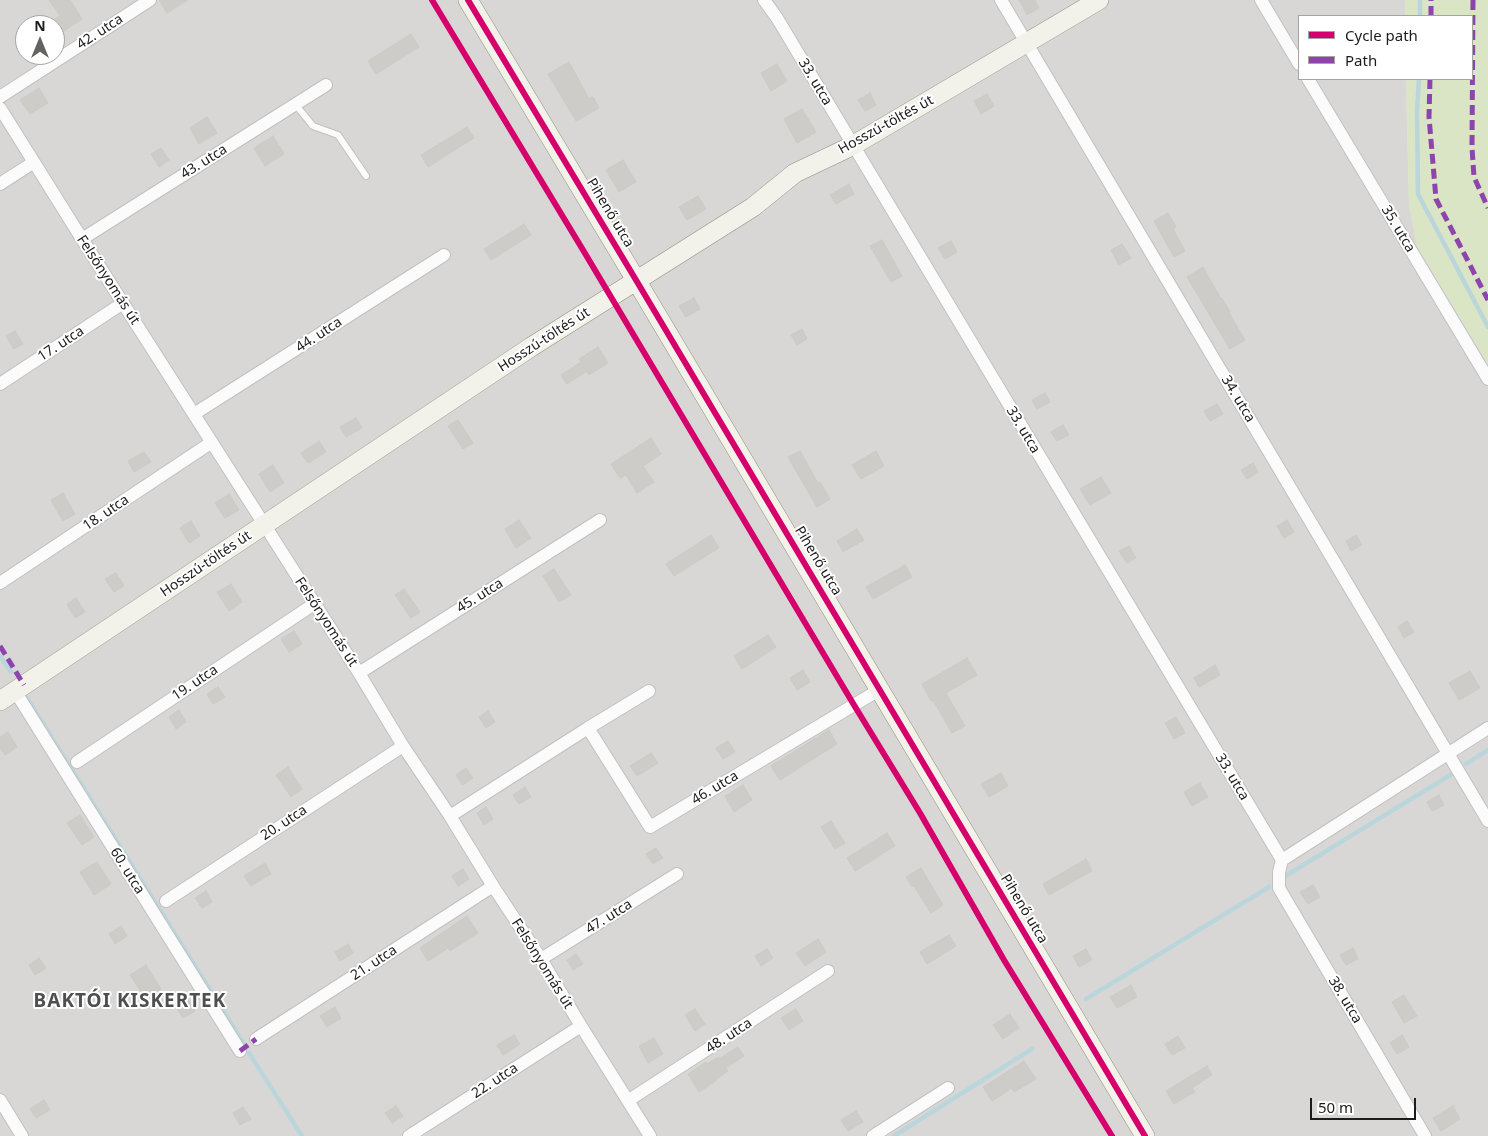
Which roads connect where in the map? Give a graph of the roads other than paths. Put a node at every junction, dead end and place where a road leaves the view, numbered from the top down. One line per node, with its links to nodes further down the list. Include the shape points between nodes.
1 (150, 0): 11 (street, 42. utca)
2 (468, 0): 20 (street, Pihenő utca)
3 (764, 0): 14 (street, 33. utca)
4 (1001, 0): 7 (street, 34. utca)
5 (1099, 0): 7 (street, Hosszú-töltés út)
6 (1261, 0): 8 (street)
7 (1027, 44): 14 (street, Hosszú-töltés út); 37 (street, 34. utca)
8 (1298, 62)
9 (1309, 80): 22 (street, 35. utca)
10 (326, 85): 12 (street, 43. utca)
11 (0, 96)
12 (295, 104): 16 (lane, via 313,126 338,134); 18 (street, 43. utca)
13 (0, 108): 15 (street, Felsőnyomás út)
14 (852, 146): 20 (street, Hosszú-töltés út, via 795,173 752,208); 41 (street, 33. utca)
15 (34, 162): 17 (street); 18 (street, Felsőnyomás út)
16 (366, 176)
17 (0, 184)
18 (82, 239): 21 (street, Felsőnyomás út)
19 (444, 255): 24 (street, 44. utca)
20 (636, 280): 27 (street, Hosszú-töltés út); 31 (street, Pihenő utca)
21 (123, 303): 23 (street, 17. utca); 24 (street, Felsőnyomás út)
22 (1488, 379)
23 (0, 384)
24 (194, 414): 25 (street, Felsőnyomás út)
25 (212, 442): 27 (street, Felsőnyomás út); 28 (street, 18. utca)
26 (600, 520): 30 (street, 45. utca)
27 (265, 525): 29 (street, Felsőnyomás út); 33 (street, Hosszú-töltés út)
28 (0, 583)
29 (314, 604): 30 (street, Felsőnyomás út); 38 (street, 19. utca)
30 (359, 673): 36 (street, Felsőnyomás út)
31 (879, 690): 34 (street, 46. utca, via 650,827); 57 (street, Pihenő utca)
32 (649, 691): 34 (street)
33 (8, 696): 49 (street, 60. utca)
34 (588, 728): 39 (street)
35 (1488, 728): 37 (street)
36 (403, 746): 39 (street, Felsőnyomás út); 44 (street, 20. utca)
37 (1449, 753): 40 (street, 34. utca); 41 (street)
38 (77, 762)
39 (450, 816): 43 (street, Felsőnyomás út)
40 (1488, 821)
41 (1282, 860): 58 (street, 38. utca, via 1279,888)
42 (677, 874): 45 (street, 47. utca)
43 (492, 886): 45 (street, Felsőnyomás út); 48 (street, 21. utca)
44 (166, 901)
45 (541, 959): 47 (street, Felsőnyomás út)
46 (828, 972): 52 (street, 48. utca)
47 (581, 1026): 52 (street, Felsőnyomás út); 54 (street, 22. utca)
48 (256, 1039)
49 (240, 1052)
50 (948, 1088): 56 (street)
51 (0, 1100): 53 (street)
52 (629, 1100): 55 (street, Felsőnyomás út)
53 (22, 1136)
54 (408, 1136)
55 (650, 1136)
56 (872, 1136)
57 (1145, 1136)
58 (1425, 1136)

